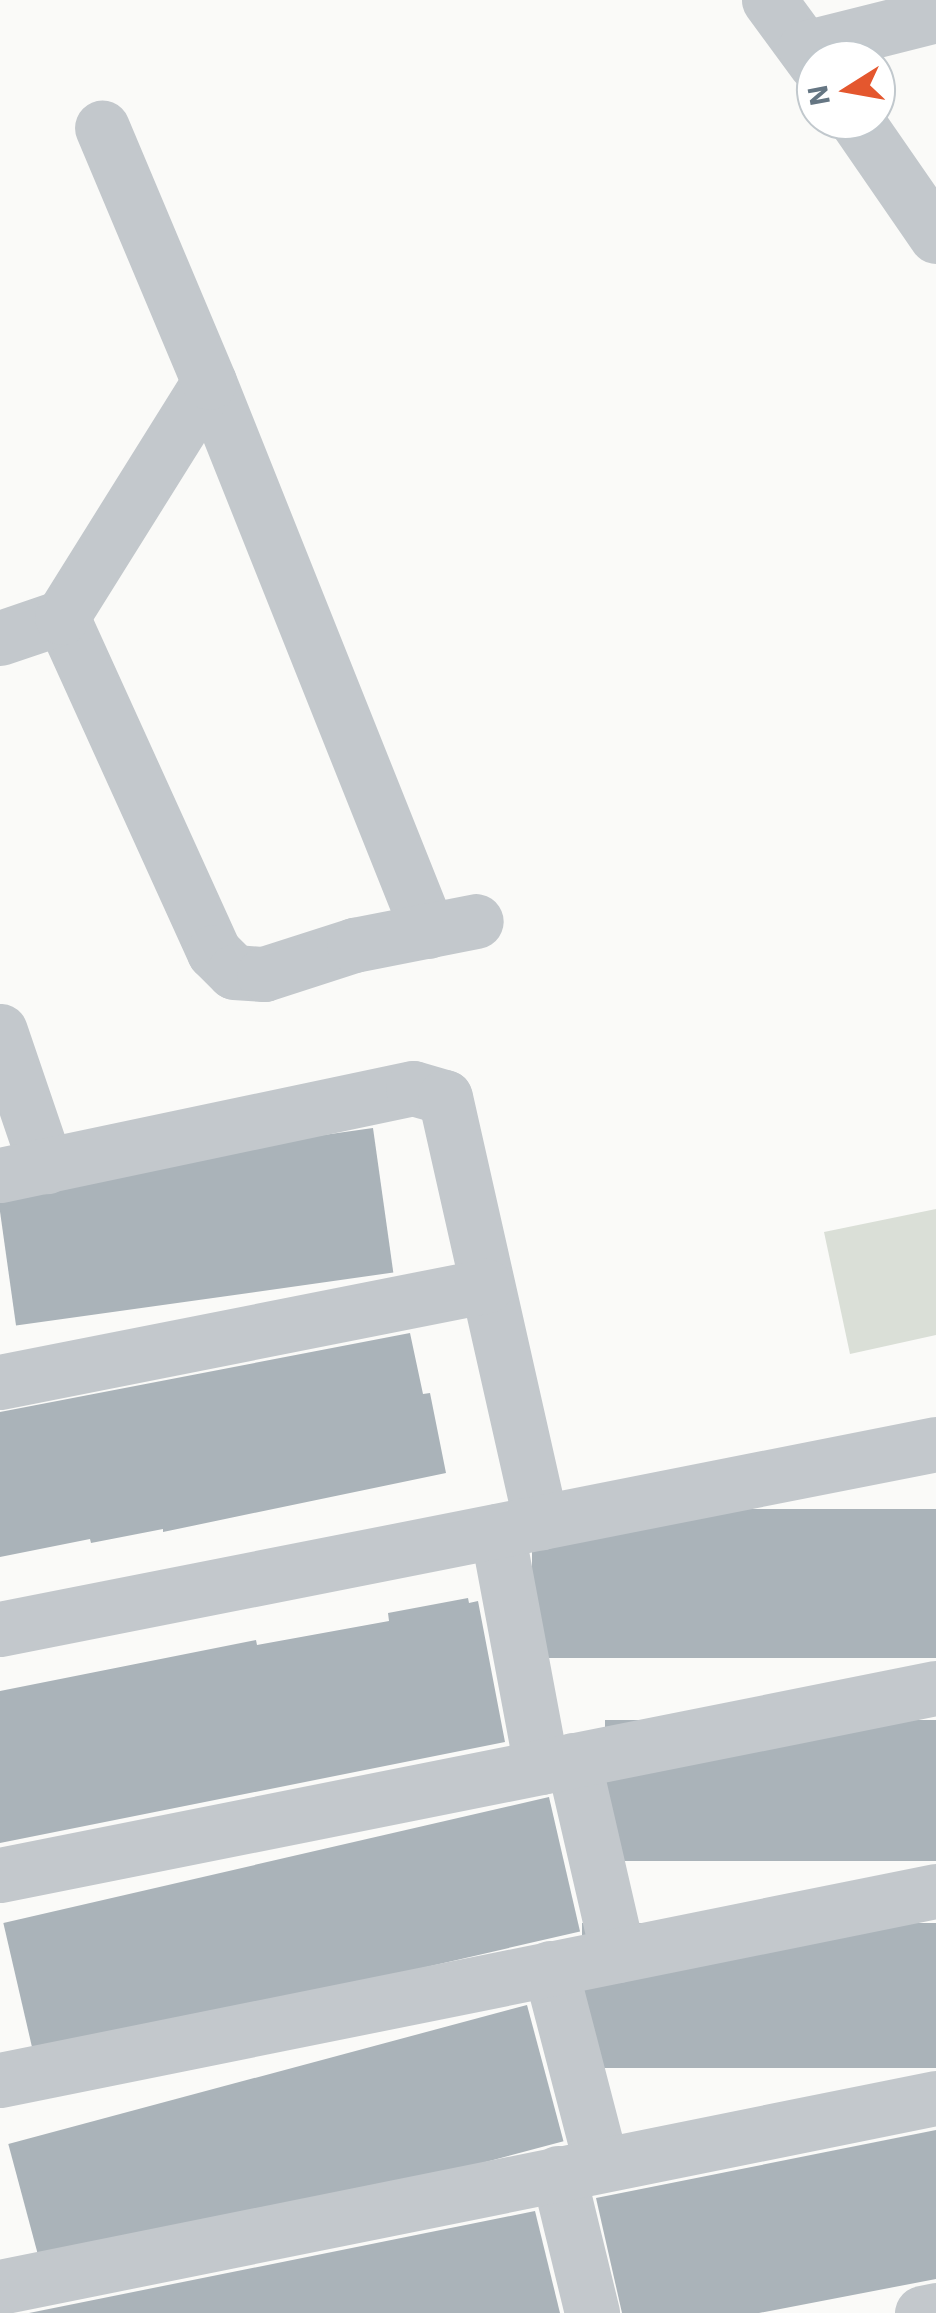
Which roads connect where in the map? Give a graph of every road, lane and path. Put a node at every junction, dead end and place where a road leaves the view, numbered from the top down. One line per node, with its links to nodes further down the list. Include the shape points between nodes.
1 (769, 0): 3 (street)
2 (936, 15): 4 (street)
3 (799, 40)
4 (860, 40)
5 (102, 128): 8 (street)
6 (870, 140): 7 (street)
7 (934, 228)
8 (209, 382): 9 (street); 9 (street, via 452,926 354,945 264,974 234,972 214,952)
9 (62, 617): 10 (street)
10 (0, 638)
11 (0, 1031): 12 (street)
12 (23, 1171): 13 (street, via 413,1088 446,1097)
13 (486, 1286): 14 (street); 16 (street)
14 (0, 1382)
15 (936, 1444): 16 (street)
16 (519, 1527): 17 (street); 19 (street)
17 (0, 1629)
18 (936, 1688): 19 (street)
19 (557, 1764): 20 (street); 22 (street)
20 (0, 1875)
21 (936, 1891): 22 (street)
22 (618, 1955): 23 (street)
23 (550, 1968): 24 (street); 26 (street)
24 (0, 2080)
25 (936, 2098): 26 (street)
26 (579, 2169): 27 (street); 29 (street)
27 (0, 2287)
28 (936, 2310): 30 (street)
29 (592, 2313)
30 (922, 2313)

